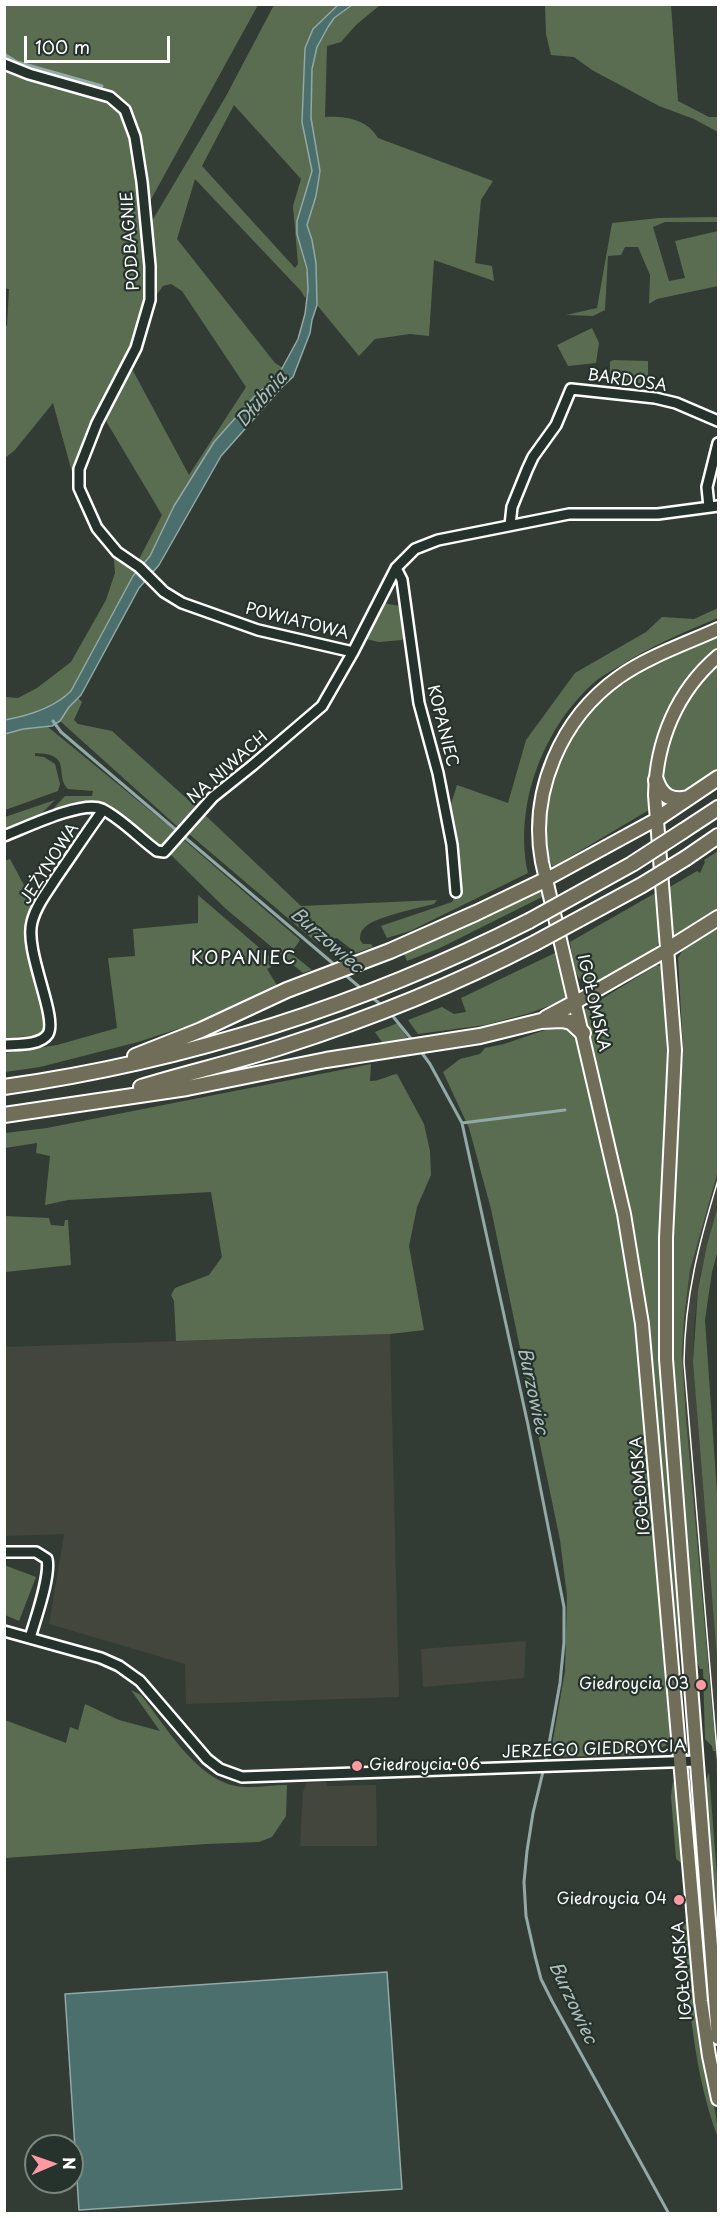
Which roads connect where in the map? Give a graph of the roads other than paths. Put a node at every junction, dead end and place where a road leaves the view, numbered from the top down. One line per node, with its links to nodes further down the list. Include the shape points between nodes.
1 (4, 64): 4 (street, PODBAGNIE, via 114,99 128,116 138,153 150,300 136,348 83,455)
2 (718, 421): 6 (street, BARDOSA, via 655,398 572,389 556,425 527,470 512,507)
3 (718, 443): 5 (street, via 707,487)
4 (79, 488): 9 (street, POWIATOWA, via 102,536 169,596 258,630)
5 (714, 506): 6 (street, POWIATOWA, via 658,514 569,514)
6 (510, 525): 7 (street, POWIATOWA, via 429,542 415,549)
7 (396, 568): 9 (street, POWIATOWA); 20 (street, KOPANIEC, via 402,580 419,703 452,845)
8 (718, 629): 19 (main road, IGOŁOMSKA, via 620,677 573,723 558,750 541,798 539,840)
9 (353, 652): 15 (street, NA NIWACH, via 315,713 213,797 164,852 157,851)
10 (718, 656): 12 (main road, IGOŁOMSKA, via 677,706 664,738)
11 (718, 778): 13 (highway)
12 (656, 780): 13 (highway, via 669,798); 16 (main road, IGOŁOMSKA)
13 (690, 797): 16 (highway)
14 (718, 808): 27 (highway, bridge, via 613,875 447,961 252,1033)
15 (103, 810): 17 (street, via 81,808); 26 (street, JEŻYNOWA, via 41,901 32,922 31,950 49,1032 31,1043)
16 (657, 819): 19 (main road); 22 (main road, IGOŁOMSKA)
17 (4, 836)
18 (718, 836): 29 (highway, bridge, via 642,885 535,943 409,1002 246,1058)
19 (547, 879): 23 (main road, IGOŁOMSKA); 27 (highway, via 390,951 287,990)
20 (456, 892)
21 (718, 918): 22 (highway)
22 (667, 950): 23 (main road); 35 (main road, IGOŁOMSKA, via 675,1050 666,1247 666,1359)
23 (576, 1002): 24 (highway); 25 (main road, IGOŁOMSKA)
24 (541, 1021): 25 (highway, via 571,1022); 29 (highway, via 480,1036)
25 (583, 1033): 34 (main road, IGOŁOMSKA, via 624,1214 642,1324)
26 (4, 1045)
27 (102, 1070): 28 (highway)
28 (4, 1087)
29 (98, 1100): 30 (highway)
30 (4, 1115)
31 (4, 1552): 33 (street, via 36,1552 47,1559 46,1578)
32 (4, 1631): 33 (street, JERZEGO GIEDROYCIA)
33 (30, 1638): 34 (street, JERZEGO GIEDROYCIA, via 119,1666 140,1681 207,1759 235,1775)
34 (681, 1761): 35 (street, JERZEGO GIEDROYCIA); 37 (main road, IGOŁOMSKA, via 701,2001)
35 (697, 1761): 36 (main road, IGOŁOMSKA)
36 (718, 2038)
37 (718, 2098)

